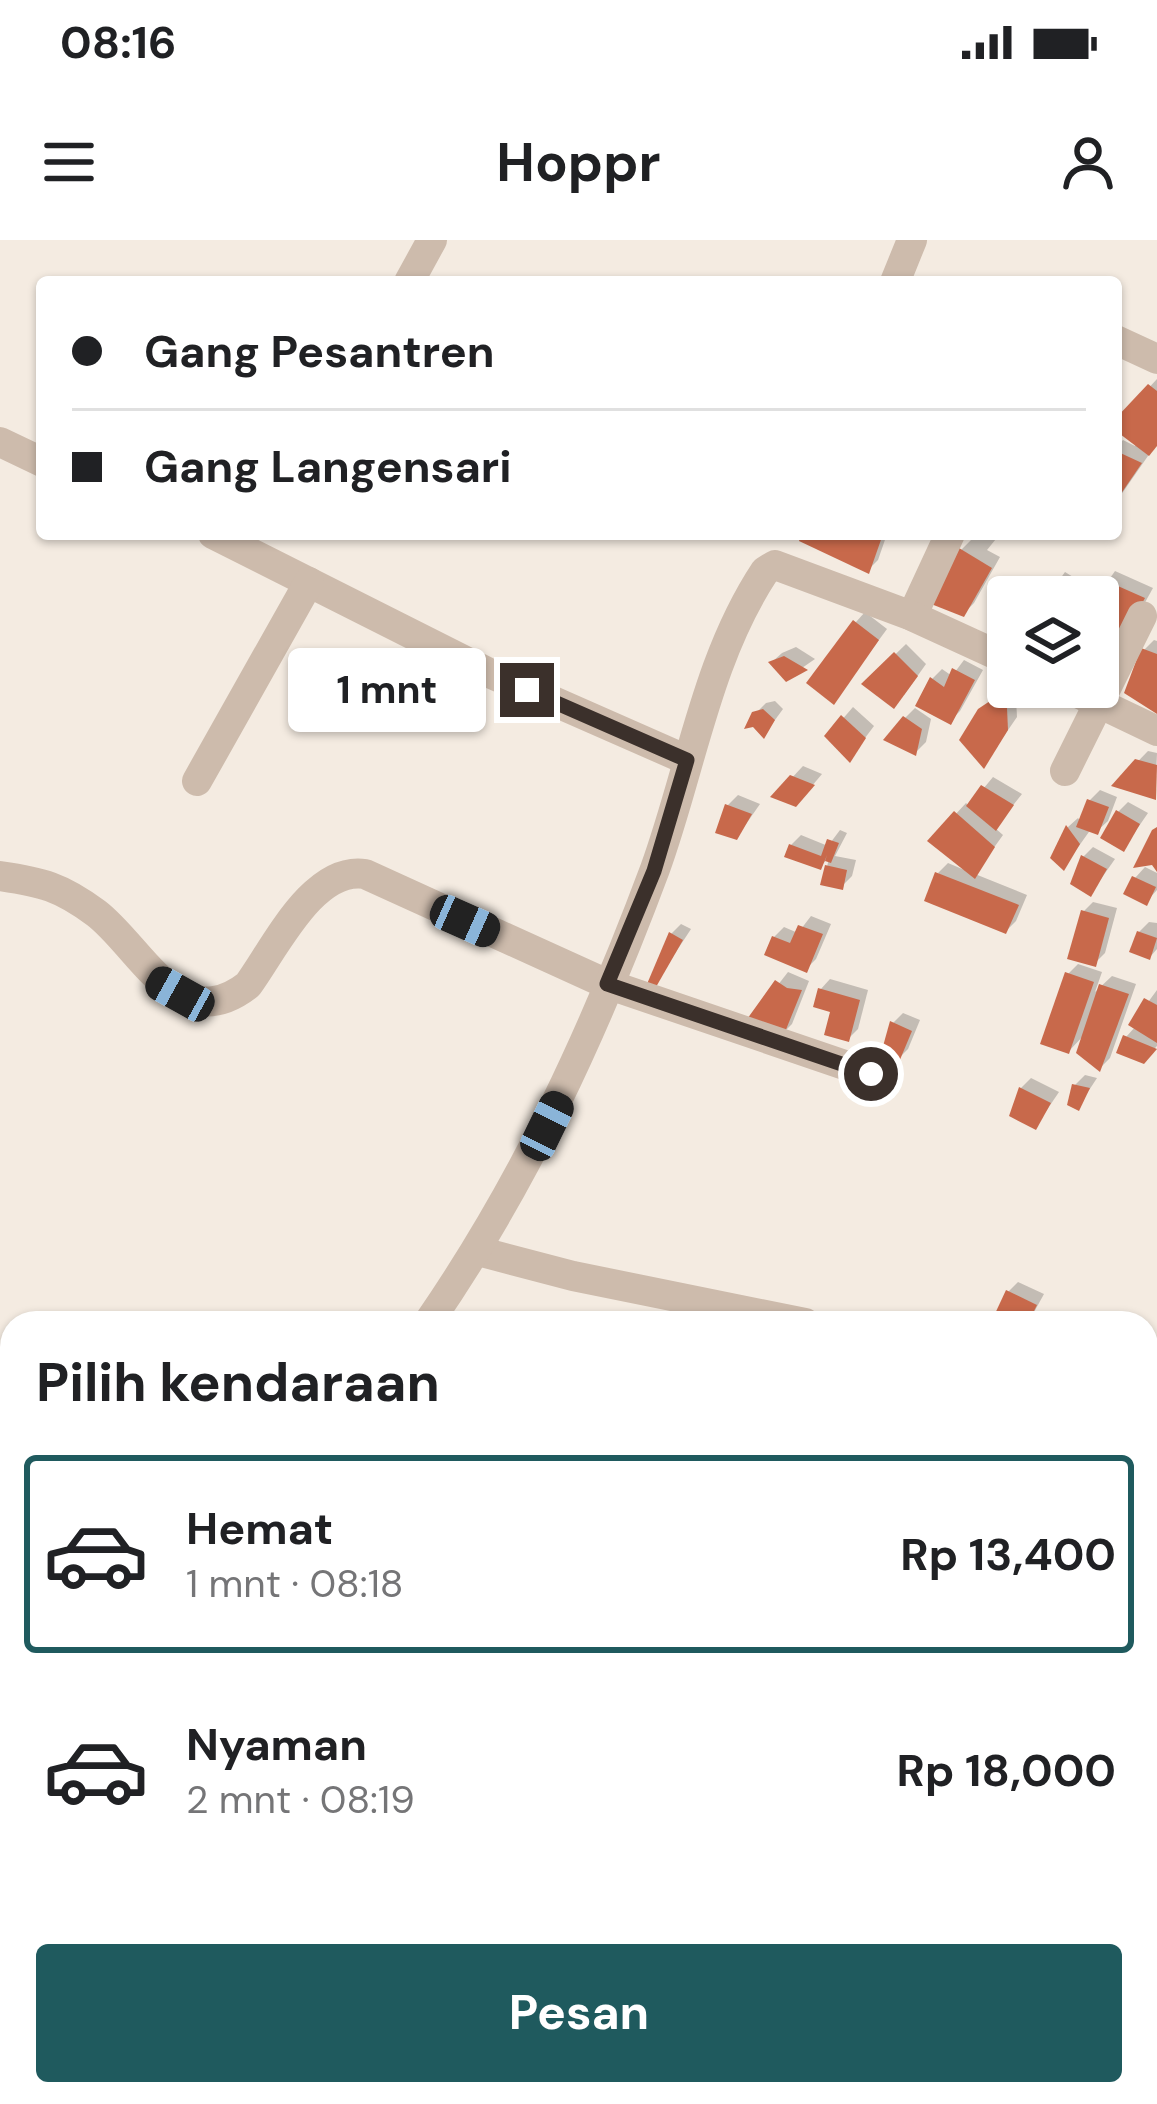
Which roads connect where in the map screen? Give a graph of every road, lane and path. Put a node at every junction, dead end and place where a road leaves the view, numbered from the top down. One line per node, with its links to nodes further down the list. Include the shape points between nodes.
1 (432, 240): 3 (street)
2 (912, 240): 4 (street)
3 (412, 276)
4 (897, 276)
5 (1122, 343): 6 (street)
6 (1157, 359)
7 (0, 442): 8 (street)
8 (36, 459)
9 (780, 540): 12 (street)
10 (947, 540): 14 (street)
11 (265, 546): 13 (street)
12 (768, 568): 14 (street); 21 (street, via 725,648)
13 (309, 582): 21 (street); 23 (street)
14 (912, 616): 16 (street)
15 (1142, 616): 17 (street)
16 (987, 650)
17 (1119, 663)
18 (1096, 708): 22 (street)
19 (1109, 708): 20 (street)
20 (1157, 731)
21 (687, 760): 25 (street, via 654,871)
22 (1065, 771)
23 (197, 781)
24 (0, 875): 25 (street, via 74,897 180,994 234,996 316,889 353,872)
25 (607, 984): 26 (street); 27 (street, via 567,1085)
26 (871, 1074)
27 (478, 1251): 28 (street); 29 (street)
28 (436, 1311)
29 (747, 1311)

